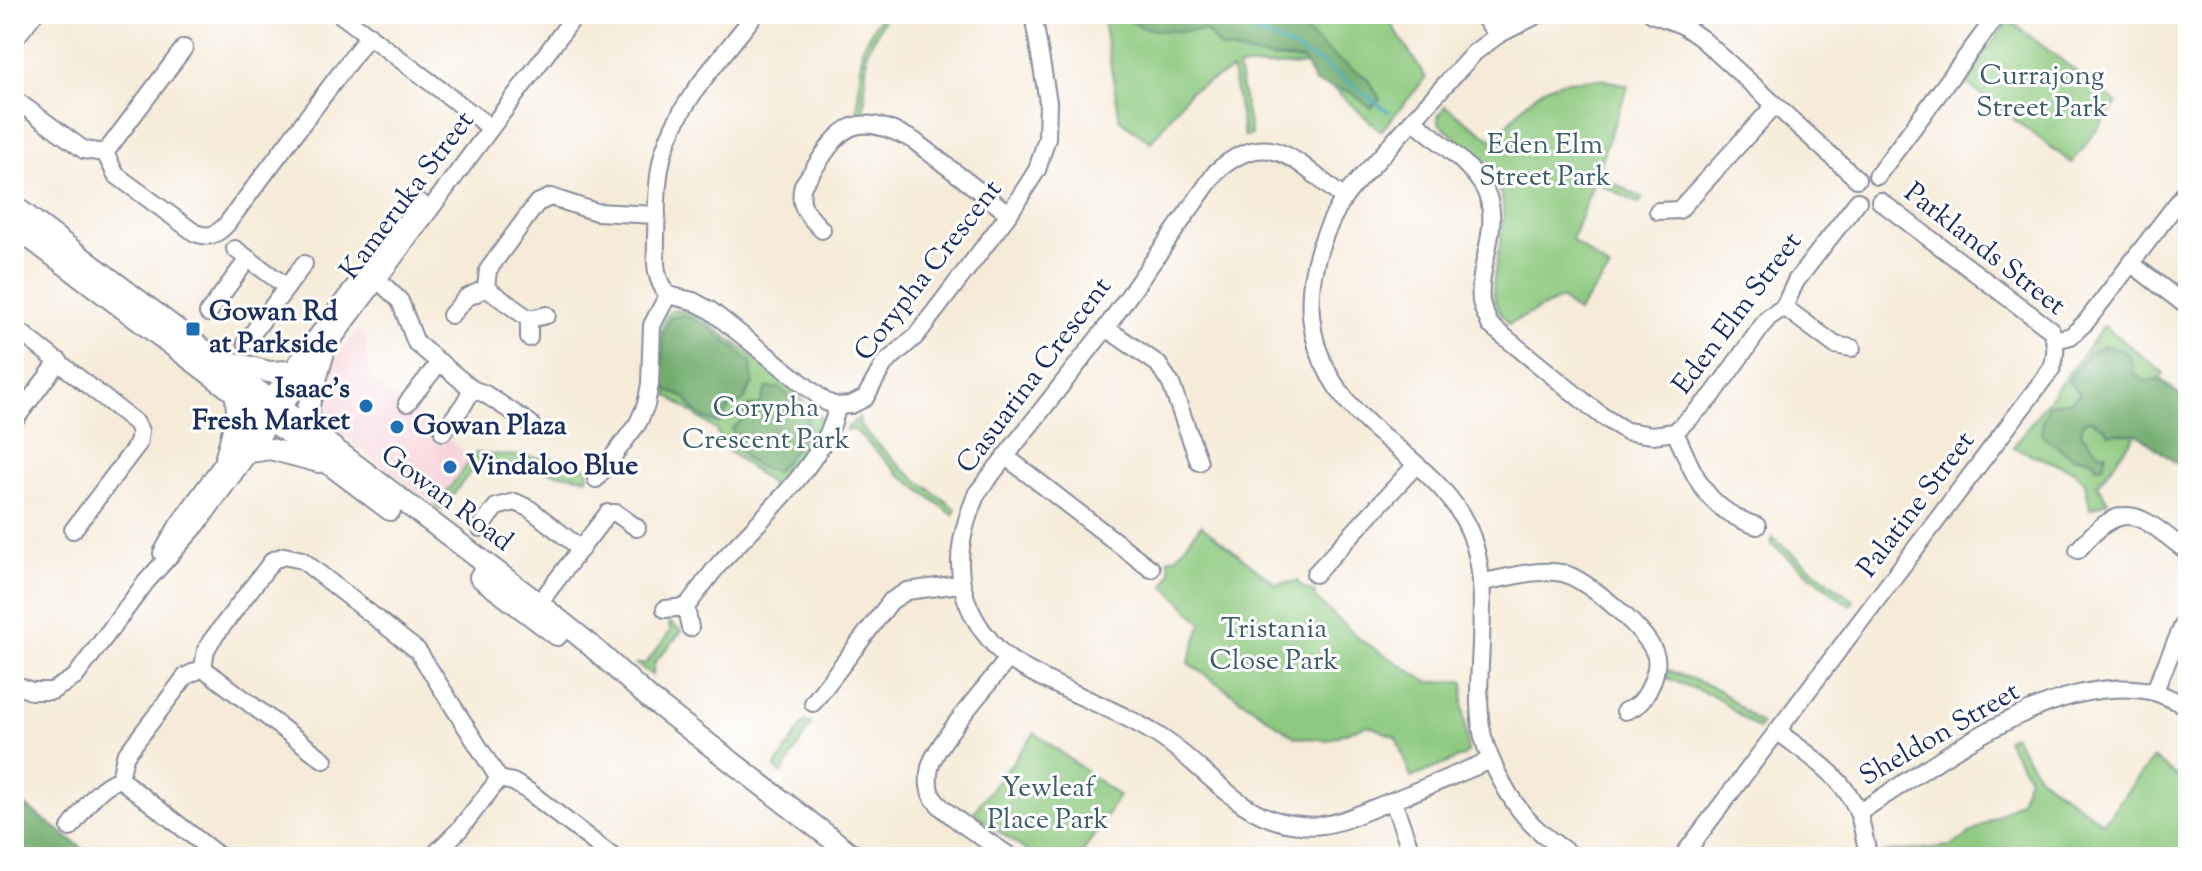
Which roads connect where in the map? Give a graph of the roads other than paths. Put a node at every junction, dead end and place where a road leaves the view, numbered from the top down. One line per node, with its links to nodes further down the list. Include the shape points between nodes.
1 (34, 14): 15 (street)
2 (340, 14): 13 (street)
3 (564, 14): 20 (street, Kameruka Street)
4 (576, 14): 36 (street, Kameruka Street)
5 (755, 14): 31 (street, via 681,111 663,154)
6 (993, 14): 7 (street)
7 (1031, 14): 30 (street, Corypha Crescent, via 1048,102 1047,138 1037,170)
8 (1481, 14): 14 (street)
9 (1539, 14): 14 (street)
10 (1652, 14): 12 (street)
11 (1998, 14): 22 (street)
12 (1685, 20): 18 (street)
13 (369, 35): 20 (street); 21 (street, via 217,234 195,233 116,175)
14 (1498, 35): 19 (street, via 1475,52)
15 (14, 40)
16 (184, 48): 21 (street)
17 (14, 99): 21 (street, via 84,150)
18 (1774, 106): 23 (street); 29 (street, via 1679,210)
19 (1413, 120): 25 (street); 66 (street, Eden Elm Street, via 1476,175 1486,191 1491,229 1481,305 1490,325 1626,431)
20 (483, 122): 36 (street, Kameruka Street)
21 (105, 153)
22 (1877, 176): 23 (street); 27 (street, via 1884,186)
23 (1857, 179): 26 (street, via 1853,188)
24 (2188, 189): 35 (street)
25 (1344, 198): 47 (street, Casuarina Crescent, via 1286,155 1268,149 1234,156 1216,172); 71 (street, via 1319,245 1310,285 1311,324 1335,387 1350,407)
26 (1858, 201): 27 (street, via 1867,206); 40 (street, Eden Elm Street, via 1796,281)
27 (1880, 201): 49 (street, Parklands Street, via 2051,330)
28 (14, 206): 53 (main road, Gowan Road)
29 (1658, 211)
30 (1009, 214): 33 (street, via 913,140 861,123 845,129 803,185 801,206); 60 (street, Corypha Crescent, via 916,336 884,364 865,398)
31 (657, 215): 38 (street, via 596,212 551,197 537,203 488,270); 39 (street, via 656,276)
32 (14, 226): 58 (main road, Gowan Road)
33 (822, 230)
34 (304, 264): 37 (street)
35 (2132, 264): 41 (street); 49 (street, via 2076,333)
36 (372, 274): 52 (street, Kameruka Street); 55 (street, via 400,301 416,343); 56 (street, Kameruka Street)
37 (287, 287): 42 (street, via 242,254); 50 (street)
38 (486, 288): 43 (street, via 466,298); 45 (street)
39 (668, 295): 60 (street, via 710,310); 73 (street, via 652,325 646,405)
40 (1784, 307): 51 (street, via 1835,345); 66 (street, Eden Elm Street, via 1768,318 1712,396)
41 (2188, 307)
42 (208, 313)
43 (451, 315)
44 (547, 315): 45 (street)
45 (529, 319): 48 (street)
46 (14, 327): 54 (street)
47 (1106, 328): 68 (street, Casuarina Crescent); 70 (street, via 1158,364 1171,384)
48 (529, 338)
49 (2055, 340): 98 (street, Palatine Street, via 2052,368)
50 (246, 342)
51 (1852, 348)
52 (324, 352): 61 (street, Kameruka Street); 64 (main road, via 308,408)
53 (215, 357): 56 (main road, via 269,372); 61 (main road, Gowan Road)
54 (59, 361): 62 (street); 77 (street, via 140,431 138,444)
55 (440, 362): 57 (street); 59 (street)
56 (290, 371): 61 (street, Kameruka Street)
57 (472, 389): 63 (street); 65 (street)
58 (236, 395): 61 (main road, Gowan Road); 69 (main road, via 237,414)
59 (407, 403)
60 (837, 406): 86 (street, via 830,433 763,521)
61 (271, 410): 64 (main road, Gowan Road); 67 (street); 69 (street); 72 (main road, Gowan Road)
62 (14, 421)
63 (531, 424)
64 (310, 431): 87 (main road, Gowan Road)
65 (443, 432)
66 (1675, 432): 74 (street, via 1708,497 1734,518)
67 (250, 452): 72 (main road, via 270,449); 83 (street, via 197,525)
68 (1005, 456): 81 (street); 85 (street, Casuarina Crescent, via 977,493 966,520)
69 (226, 457): 83 (street)
70 (1199, 462)
71 (1416, 465): 82 (street); 84 (street, via 1457,508 1475,543)
72 (330, 466): 87 (main road, Gowan Road)
73 (596, 479)
74 (1757, 526)
75 (480, 528): 78 (street, via 496,507 515,502)
76 (637, 528): 78 (street, via 608,513)
77 (73, 530)
78 (581, 549): 87 (street)
79 (2078, 550): 80 (street, via 2107,520 2130,515 2147,521)
80 (2188, 552)
81 (1151, 569)
82 (1315, 574)
83 (146, 582): 93 (street, via 75,677 52,691)
84 (1483, 582): 97 (street, via 1566,574 1633,623 1647,636 1656,671 1638,706); 100 (street, via 1479,705)
85 (960, 584): 91 (street, Casuarina Crescent, via 972,615); 95 (street, via 907,591 891,601)
86 (686, 607): 88 (street); 90 (street)
87 (534, 609): 109 (main road, Gowan Road, via 629,689 649,698)
88 (665, 609)
89 (2188, 614): 94 (street)
90 (690, 628)
91 (1008, 659): 103 (street, Casuarina Crescent, via 1146,727 1264,816 1320,826); 110 (street, via 944,742 928,781 944,809)
92 (203, 668): 99 (street); 101 (street, via 186,676 125,756); 102 (street, via 211,641 273,560 302,560 418,651)
93 (14, 684)
94 (2154, 692): 96 (street, Sheldon Street); 104 (street, Sheldon Street, via 2084,692 2034,708)
95 (813, 703)
96 (2188, 707)
97 (1625, 711)
98 (1777, 731): 104 (street, via 1834,775); 113 (street, Palatine Street)
99 (324, 760)
100 (1491, 760): 103 (street, Casuarina Crescent); 112 (street, via 1522,814)
101 (120, 779): 105 (street, via 98,791); 106 (street)
102 (499, 779): 107 (street); 108 (street, via 528,791)
103 (1393, 801): 111 (street)
104 (1858, 813): 114 (street)
105 (70, 828)
106 (220, 857)
107 (432, 857)
108 (613, 857)
109 (854, 857)
110 (1011, 857)
111 (1413, 857)
112 (1574, 857)
113 (1682, 857)
114 (1869, 857)

